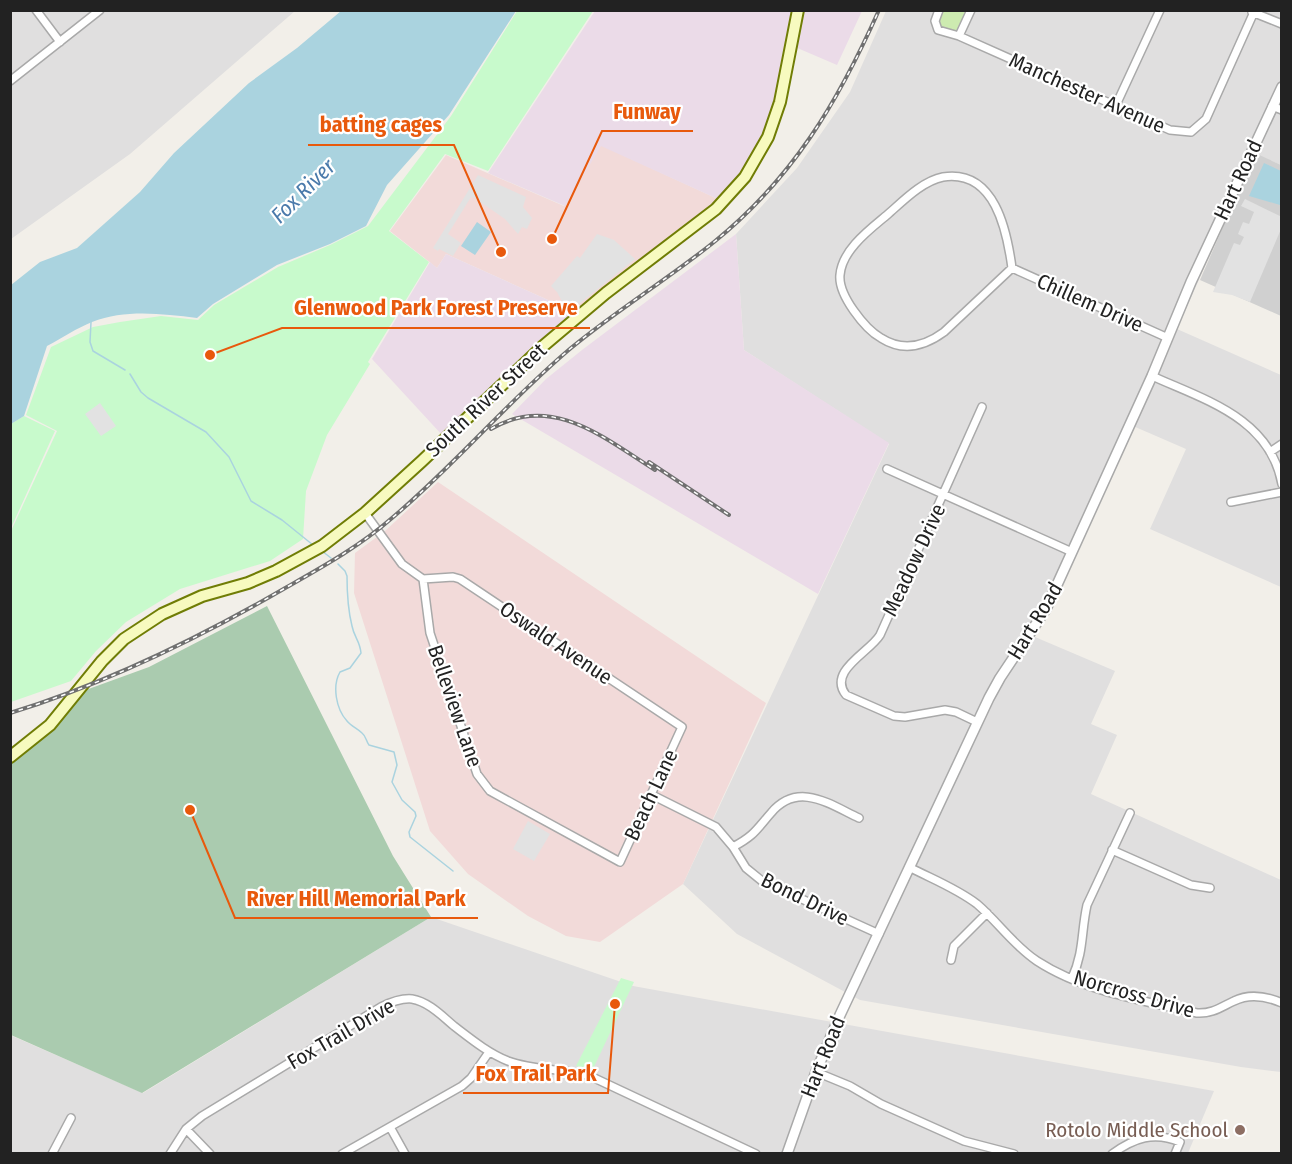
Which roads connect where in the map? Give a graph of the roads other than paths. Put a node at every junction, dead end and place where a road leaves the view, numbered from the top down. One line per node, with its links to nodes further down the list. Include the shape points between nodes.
1 (36, 10): 10 (street)
2 (100, 10): 10 (street)
3 (798, 10): 26 (main road, South River Street, via 775,118 753,165 730,196 575,318)
4 (939, 10): 9 (street, Manchester Avenue, via 937,28)
5 (971, 10): 9 (street)
6 (1160, 10): 13 (street)
7 (1252, 11): 8 (street); 13 (street, Manchester Avenue, via 1206,119 1191,132 1170,130)
8 (1281, 24)
9 (959, 36): 13 (street, Manchester Avenue)
10 (60, 42): 11 (street)
11 (10, 81)
12 (1281, 87): 14 (street, Hart Road)
13 (1116, 105)
14 (1277, 108): 16 (street, Hart Road, via 1191,282)
15 (1012, 268): 15 (street, Chillem Drive, via 944,332 919,346 892,344 870,330 848,301 839,276 847,255 870,229 918,190 942,177 972,182 993,201 1000,214); 16 (street, Chillem Drive)
16 (1168, 338): 17 (street, Hart Road)
17 (1152, 376): 20 (street, via 1230,411 1256,432); 27 (street, Hart Road)
18 (982, 406): 24 (street, Meadow Drive)
19 (1281, 444): 20 (street)
20 (1270, 452): 22 (street)
21 (887, 470): 24 (street)
22 (1281, 484)
23 (1281, 492): 25 (street)
24 (944, 495): 27 (street); 29 (street, Meadow Drive, via 876,641 844,673 842,690 853,699 894,716 945,710)
25 (1231, 502)
26 (364, 513): 28 (street, via 402,564); 31 (main road, South River Street, via 322,546 276,571 202,596 162,614 124,639 50,726)
27 (1072, 552): 29 (street, Hart Road, via 1046,609 1000,678)
28 (423, 579): 30 (street, Oswald Avenue, via 460,579); 37 (street, Belleview Lane, via 430,633 477,774 490,790)
29 (977, 722): 38 (street, Hart Road)
30 (682, 727): 32 (street, Beach Lane)
31 (10, 757)
32 (652, 795): 35 (street, Bond Drive, via 711,824); 37 (street, Beach Lane)
33 (1130, 813): 36 (street)
34 (859, 818): 35 (street, via 816,798 792,798 779,803 754,835)
35 (733, 847): 41 (street, Bond Drive, via 746,868 762,881)
36 (1112, 850): 39 (street, via 1191,885); 43 (street, via 1087,905 1083,945)
37 (620, 862)
38 (909, 867): 40 (street, Norcross Drive, via 963,894); 41 (street, Hart Road)
39 (1210, 888)
40 (987, 913): 42 (street, via 954,946); 43 (street, Norcross Drive, via 1023,951)
41 (879, 934): 46 (street, Hart Road)
42 (951, 960)
43 (1072, 978): 44 (street, Norcross Drive, via 1133,999 1197,1013 1209,1013 1244,997 1264,997)
44 (1281, 1003)
45 (489, 1052): 48 (street, via 462,1086); 49 (street, Fox Trail Drive, via 430,1006 414,999 395,1000); 55 (street, Fox Trail Drive, via 529,1066 590,1076)
46 (816, 1072): 56 (street, Hart Road); 57 (street, via 964,1141)
47 (71, 1118): 50 (street)
48 (390, 1127): 53 (street); 54 (street)
49 (186, 1129): 51 (street, Fox Trail Drive); 52 (street)
50 (52, 1154)
51 (170, 1154)
52 (210, 1154)
53 (342, 1154)
54 (405, 1154)
55 (756, 1154)
56 (787, 1154)
57 (1014, 1154)
58 (1112, 1154): 59 (street, via 1132,1140 1150,1136 1180,1142)
59 (1175, 1154)

